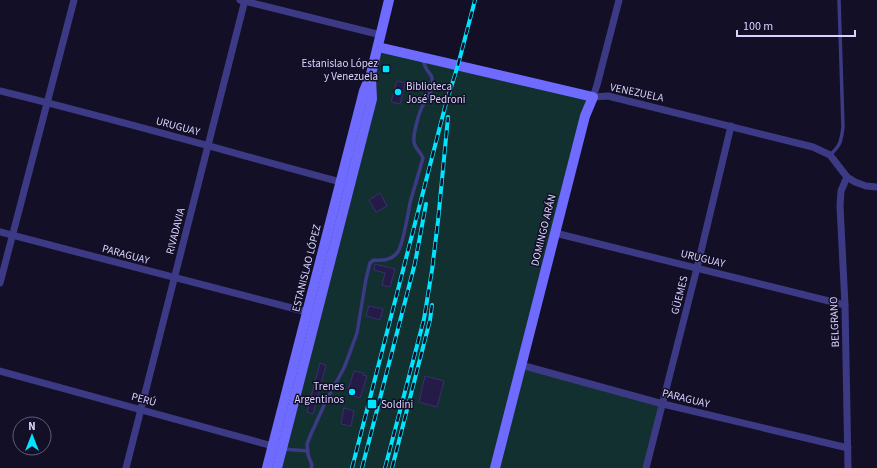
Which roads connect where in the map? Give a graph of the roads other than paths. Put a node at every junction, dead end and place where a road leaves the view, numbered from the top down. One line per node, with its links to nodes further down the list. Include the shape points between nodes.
1 (74, 0): 11 (street)
2 (243, 0): 6 (street); 13 (street, RIVADAVIA)
3 (389, 0): 6 (street, ESTANISLAO LÓPEZ)
4 (619, 0): 10 (street, DOMINGO ARÁN)
5 (839, 0): 14 (lane, via 843,127 841,141)
6 (381, 35): 7 (street, ESTANISLAO LÓPEZ)
7 (378, 47): 8 (street, VENEZUELA); 16 (street, ESTANISLAO LÓPEZ, via 364,91)
8 (423, 57): 10 (street, VENEZUELA); 32 (lane, via 426,69 432,76 432,86 416,125 414,141 423,158 403,237 398,252 392,257 382,261 374,260 370,264 357,333 344,368 311,434)
9 (0, 92): 11 (street, URUGUAY)
10 (593, 96): 12 (street, VENEZUELA, via 608,96); 19 (street, DOMINGO ARÁN, via 585,116)
11 (47, 103): 13 (street, URUGUAY); 20 (street)
12 (731, 126): 14 (street, VENEZUELA, via 813,147); 21 (street, GÜEMES)
13 (208, 146): 16 (street, URUGUAY); 22 (street, RIVADAVIA)
14 (830, 155): 15 (street, VENEZUELA)
15 (847, 177): 17 (street, VENEZUELA, via 866,186); 24 (street, BELGRANO, via 841,191 840,206)
16 (345, 184): 25 (street, ESTANISLAO LÓPEZ)
17 (877, 187)
18 (0, 232): 20 (street, PARAGUAY)
19 (555, 233): 21 (street, URUGUAY); 26 (street, DOMINGO ARÁN)
20 (13, 235): 22 (street, PARAGUAY); 23 (street)
21 (697, 268): 24 (street, URUGUAY); 28 (street, GÜEMES)
22 (174, 277): 25 (street, PARAGUAY); 29 (street, RIVADAVIA)
23 (0, 283)
24 (845, 305): 31 (street, BELGRANO)
25 (312, 313): 30 (street, ESTANISLAO LÓPEZ)
26 (521, 365): 28 (street, PARAGUAY); 37 (street, DOMINGO ARÁN)
27 (0, 371): 29 (street, PERÚ)
28 (663, 404): 31 (street, PARAGUAY); 38 (street, GÜEMES)
29 (141, 409): 30 (street, PERÚ); 33 (street, RIVADAVIA)
30 (278, 447): 32 (lane); 34 (street, ESTANISLAO LÓPEZ); 35 (street, ESTANISLAO LÓPEZ)
31 (848, 448): 39 (street, BELGRANO)
32 (308, 451): 36 (lane)
33 (126, 468)
34 (267, 468)
35 (277, 468)
36 (312, 468)
37 (495, 468)
38 (646, 468)
39 (848, 468)

